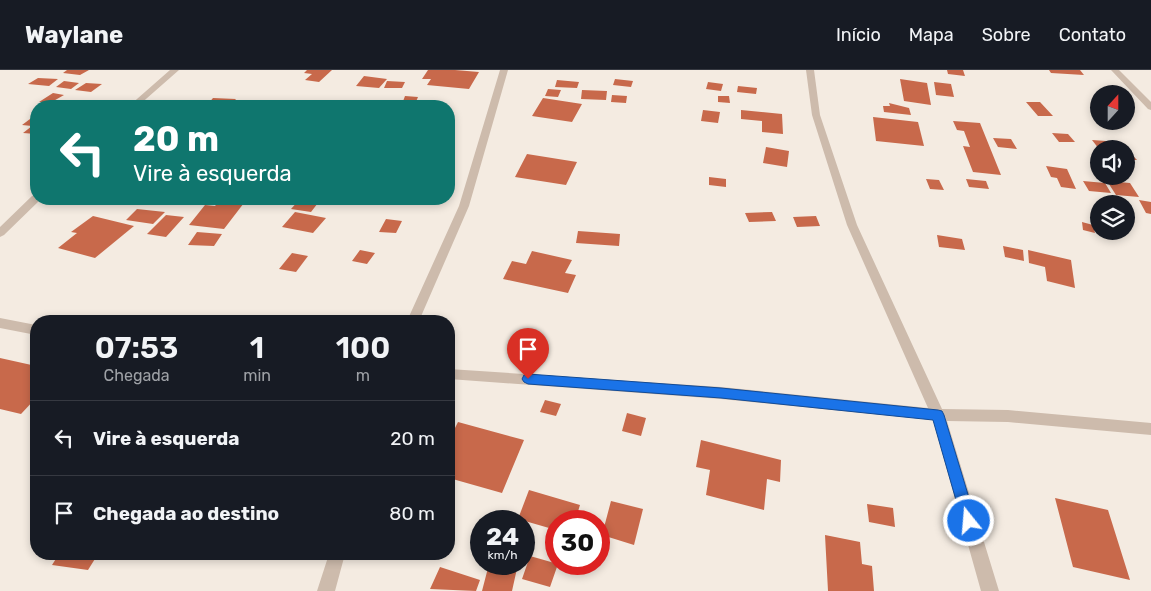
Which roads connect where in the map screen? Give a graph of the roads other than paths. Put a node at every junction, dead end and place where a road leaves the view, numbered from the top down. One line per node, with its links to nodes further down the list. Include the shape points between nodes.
1 (175, 70): 5 (street)
2 (504, 70): 9 (street, via 464,206)
3 (810, 70): 13 (street, via 816,114 852,225)
4 (1115, 70): 6 (street)
5 (140, 100)
6 (1151, 107)
7 (30, 204): 8 (street)
8 (0, 233)
9 (416, 315)
10 (0, 323): 11 (street)
11 (30, 329)
12 (455, 374): 13 (street, via 721,393)
13 (938, 415): 14 (street, via 1008,416); 17 (street)
14 (1151, 430)
15 (335, 560): 16 (street)
16 (326, 591)
17 (990, 591)

